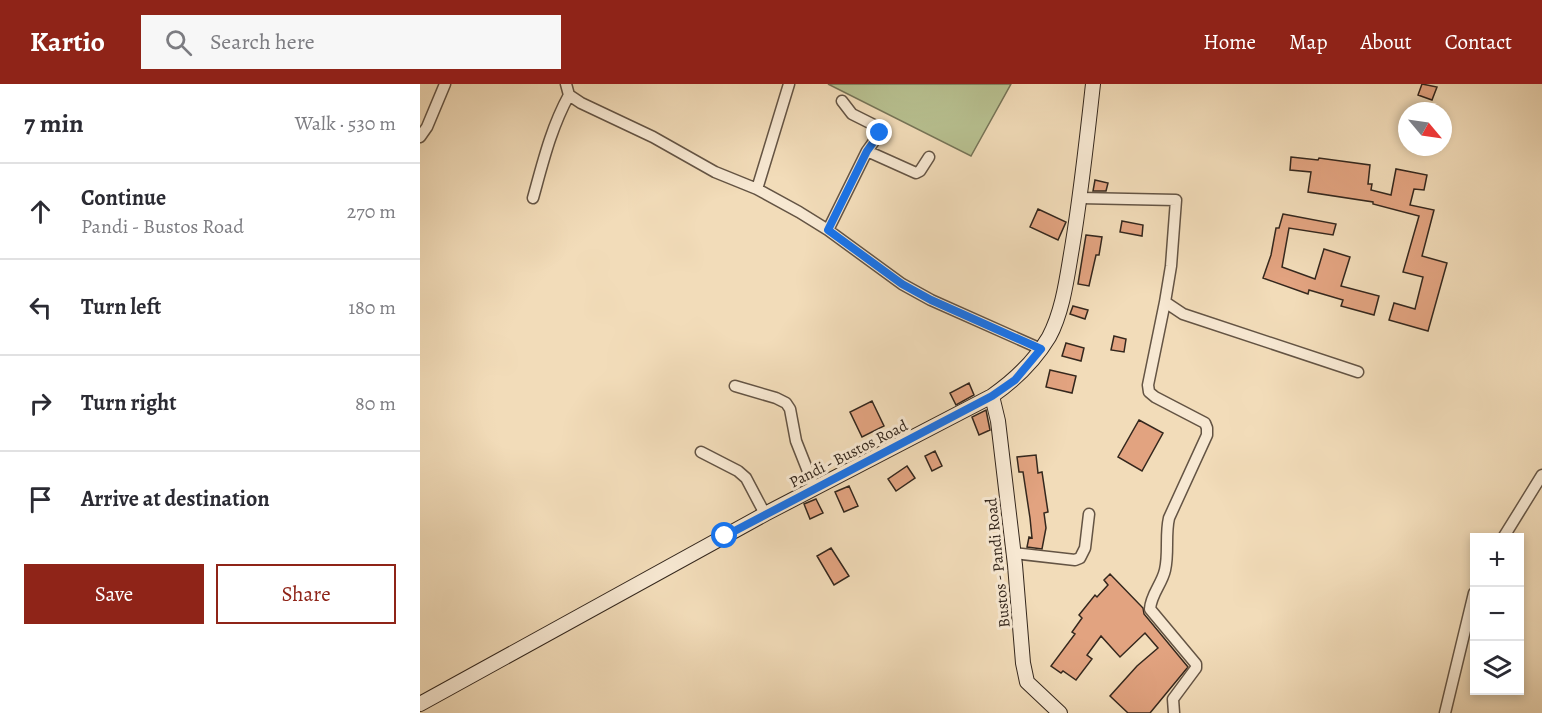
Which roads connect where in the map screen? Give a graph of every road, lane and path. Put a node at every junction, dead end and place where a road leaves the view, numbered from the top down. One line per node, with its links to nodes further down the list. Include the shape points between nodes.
1 (445, 84): 6 (street)
2 (789, 84): 9 (street)
3 (1093, 84): 11 (main road, Pandi - Bustos Road)
4 (568, 90): 9 (street, via 581,103 715,172); 10 (street)
5 (842, 101): 7 (street, via 852,114 880,129)
6 (420, 137)
7 (867, 151): 8 (street, via 916,173); 12 (street)
8 (929, 157)
9 (757, 189): 12 (street)
10 (533, 198)
11 (1080, 198): 13 (street, via 1176,200); 14 (main road, Pandi - Bustos Road, via 1067,281 1050,335)
12 (828, 230): 14 (street, via 902,284)
13 (1165, 302): 15 (street, via 1193,318); 28 (street, via 1149,392 1208,428 1169,518 1166,569 1150,603 1150,609 1196,664 1173,699)
14 (1041, 349): 17 (main road, Pandi - Bustos Road, via 1015,380)
15 (1358, 372)
16 (735, 386): 20 (street, via 786,402 795,441)
17 (992, 396): 20 (main road, Pandi - Bustos Road); 24 (main road, Bustos - Pandi Road)
18 (701, 452): 21 (street, via 746,478)
19 (1542, 475): 23 (street)
20 (815, 489): 21 (main road, Pandi - Bustos Road)
21 (765, 514): 26 (main road, Pandi - Bustos Road)
22 (1089, 514): 24 (street, via 1080,558)
23 (1506, 533)
24 (1013, 553): 27 (main road, Bustos - Pandi Road, via 1027,681)
25 (1470, 610): 29 (street)
26 (420, 704)
27 (1060, 713)
28 (1174, 713)
29 (1445, 713)

